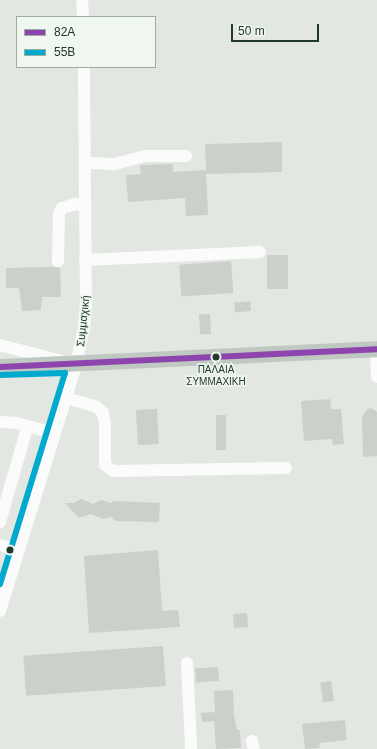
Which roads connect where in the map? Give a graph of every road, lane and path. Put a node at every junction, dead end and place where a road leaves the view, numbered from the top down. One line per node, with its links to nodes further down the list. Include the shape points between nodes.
1 (82, 0): 2 (street)
2 (83, 16)
3 (84, 68): 5 (street, Συμμαχική)
4 (186, 156): 5 (street, via 145,156 115,164)
5 (85, 163): 6 (street, Συμμαχική)
6 (85, 206): 8 (street, Συμμαχική); 9 (street, via 75,204 62,208 59,212)
7 (260, 252): 8 (street)
8 (85, 260): 12 (street, Συμμαχική, via 86,304)
9 (58, 261)
10 (0, 345): 12 (street)
11 (376, 349): 12 (main road); 16 (street)
12 (76, 365): 13 (main road); 17 (street, Συμμαχική)
13 (31, 366): 14 (main road); 15 (street)
14 (0, 367)
15 (0, 373)
16 (377, 377)
17 (66, 398): 20 (street, Συμμαχική); 21 (street, via 97,407 103,414 105,465 113,471)
18 (0, 422): 19 (street, via 17,423)
19 (27, 428): 20 (street); 22 (street)
20 (54, 433): 24 (street, Συμμαχική)
21 (286, 468)
22 (0, 522)
23 (0, 544): 24 (street)
24 (18, 549): 25 (street, Συμμαχική)
25 (0, 611)
26 (187, 663): 27 (street)
27 (191, 749)

